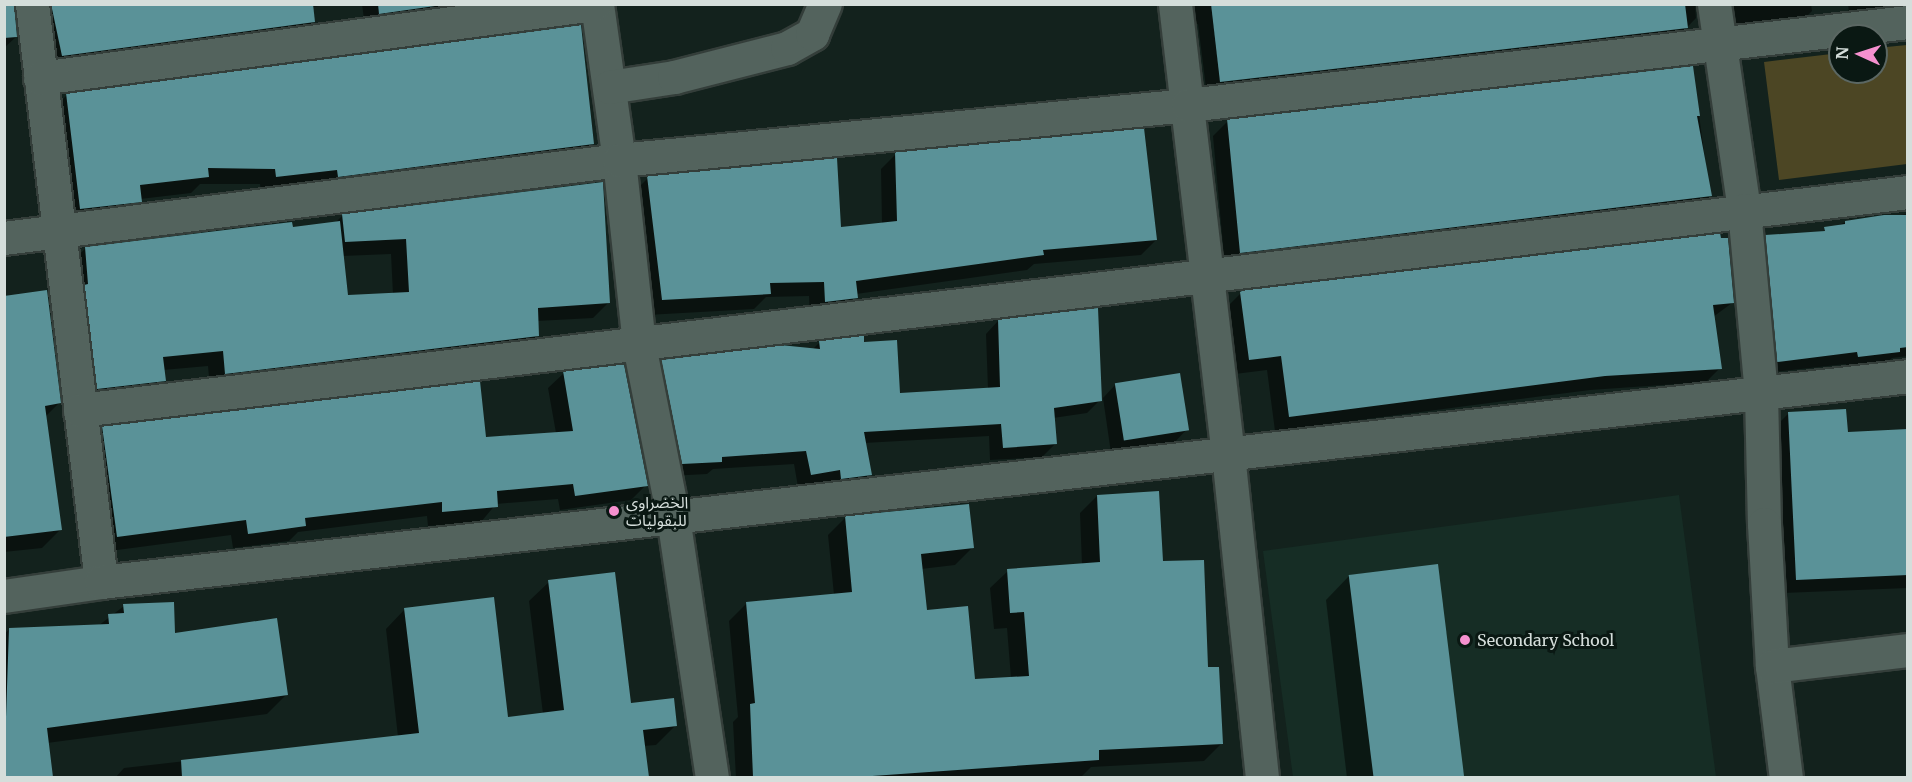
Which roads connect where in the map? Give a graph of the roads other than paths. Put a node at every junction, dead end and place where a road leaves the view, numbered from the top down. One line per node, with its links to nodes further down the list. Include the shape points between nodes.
1 (32, 4): 8 (street)
2 (595, 4): 8 (street); 9 (street)
3 (825, 4): 9 (street, via 812,34 787,48 674,77)
4 (1174, 4): 10 (street)
5 (1714, 4): 7 (street)
6 (1908, 22): 7 (street)
7 (1719, 42): 10 (street); 13 (street)
8 (40, 78): 14 (street)
9 (609, 87): 11 (street)
10 (1188, 105): 11 (street); 16 (street)
11 (619, 160): 14 (street); 17 (street)
12 (1908, 192): 13 (street)
13 (1744, 210): 16 (street); 19 (street)
14 (59, 232): 15 (street); 20 (street)
15 (4, 238)
16 (1206, 276): 17 (street); 21 (street)
17 (639, 345): 20 (street); 22 (street)
18 (1908, 376): 19 (street)
19 (1761, 393): 21 (street); 26 (street)
20 (80, 410): 23 (street)
21 (1228, 454): 22 (street); 28 (street)
22 (673, 517): 23 (street); 27 (street)
23 (101, 582): 24 (street)
24 (4, 596)
25 (1908, 650): 26 (street)
26 (1772, 666): 29 (street)
27 (712, 777)
28 (1262, 777)
29 (1786, 777)

